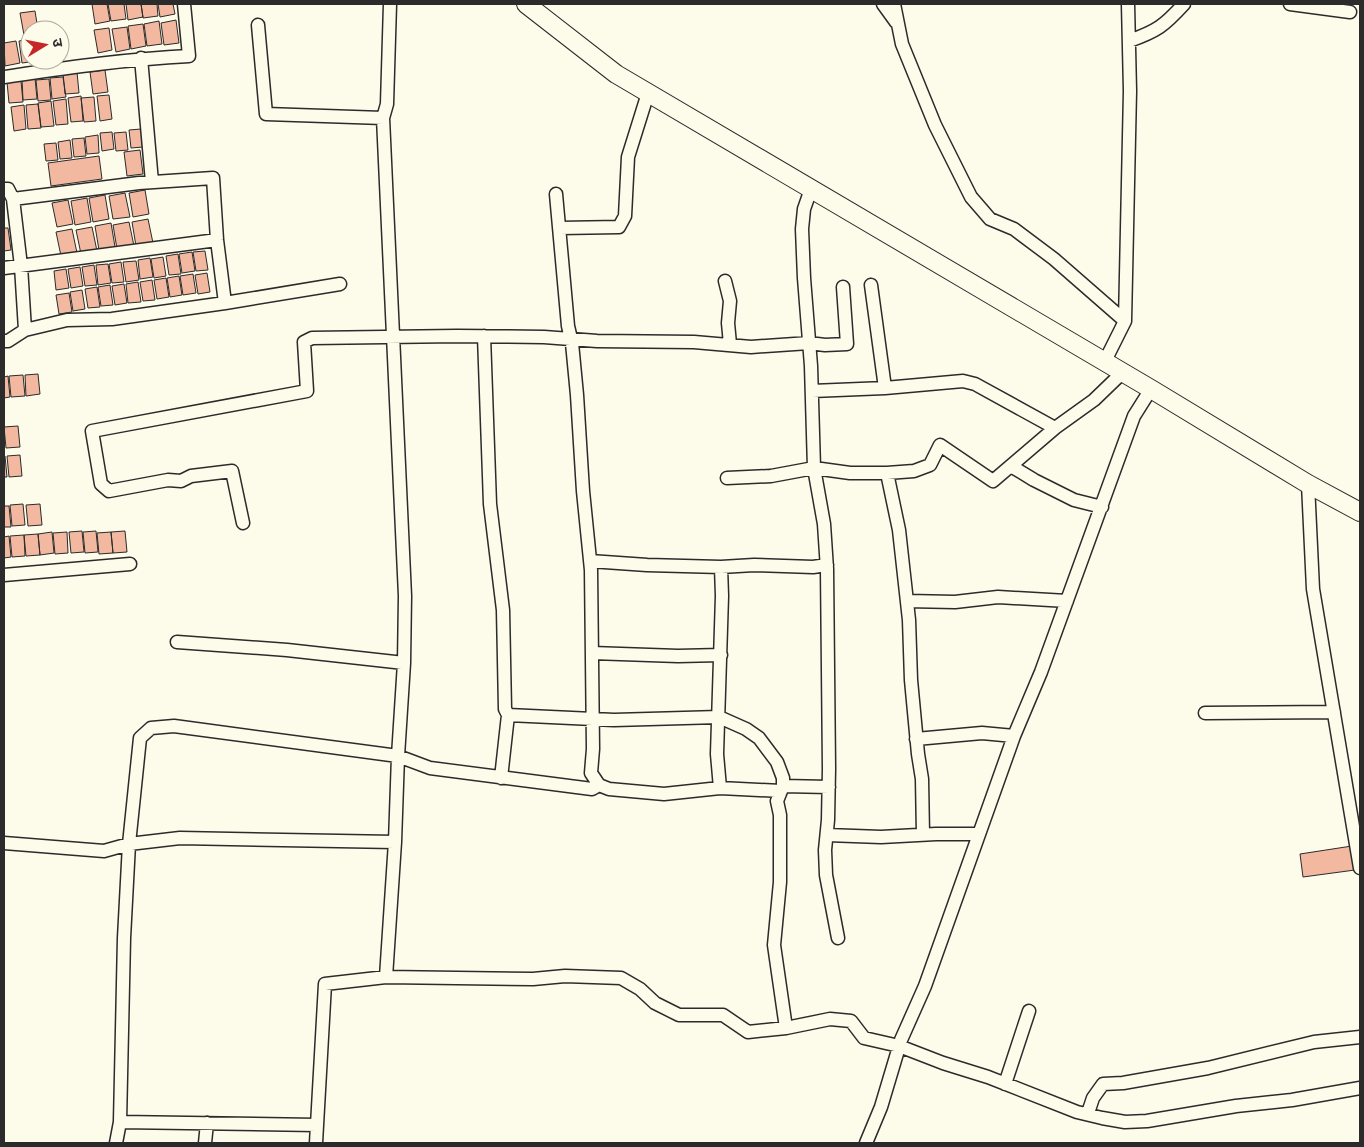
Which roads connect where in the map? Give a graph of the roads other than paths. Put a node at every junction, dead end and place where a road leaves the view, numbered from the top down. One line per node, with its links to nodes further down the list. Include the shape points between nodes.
1 (184, 4): 13 (street, via 189,56)
2 (390, 4): 16 (street, via 387,104)
3 (526, 4): 15 (street, via 616,74)
4 (883, 4): 11 (street)
5 (894, 4): 11 (street)
6 (1128, 4): 12 (street)
7 (1184, 4): 12 (street, via 1168,22)
8 (1290, 4): 9 (street)
9 (1350, 12)
10 (258, 25): 16 (street, via 266,114)
11 (898, 27): 31 (street, via 935,125 971,197 990,219 1014,229 1054,259)
12 (1129, 41): 31 (street)
13 (141, 58): 14 (street); 17 (street)
14 (4, 77)
15 (648, 93): 19 (street); 22 (street, via 628,157 625,216 619,227)
16 (383, 118): 33 (street)
17 (152, 182): 21 (street); 23 (street, via 213,178)
18 (4, 189): 21 (street, via 8,189)
19 (810, 189): 37 (street, via 802,229); 39 (street)
20 (556, 194): 22 (street)
21 (13, 199): 24 (street)
22 (560, 228): 35 (street)
23 (217, 240): 24 (street); 30 (street)
24 (20, 266): 25 (street); 32 (street)
25 (4, 268)
26 (724, 282): 38 (street, via 730,301)
27 (340, 284): 30 (street)
28 (872, 285): 41 (street)
29 (843, 287): 37 (street, via 847,344)
30 (225, 303): 32 (street, via 112,318 67,320)
31 (1124, 321): 39 (street)
32 (25, 330): 36 (street)
33 (393, 336): 34 (street); 52 (street, via 312,338 304,342 307,391 92,431 101,484 109,491 232,471); 63 (street, via 405,596)
34 (484, 336): 35 (street); 65 (street, via 490,504 503,610 505,709)
35 (570, 338): 38 (street); 53 (street)
36 (4, 341)
37 (809, 343): 38 (street, via 751,347); 43 (street)
38 (730, 344)
39 (1104, 363): 40 (street)
40 (1122, 373): 42 (street); 44 (street, via 1094,400)
41 (884, 388): 43 (street); 44 (street, via 963,381 975,384)
42 (1151, 390): 49 (street); 50 (street, via 1134,416)
43 (812, 391): 46 (street)
44 (1055, 428): 45 (street)
45 (1010, 466): 47 (street, via 993,481 940,445 930,465 914,471); 50 (street, via 1074,500)
46 (814, 468): 47 (street); 48 (street, via 771,476); 55 (street)
47 (887, 474): 58 (street, via 899,530)
48 (727, 478)
49 (1308, 484): 51 (street); 64 (street, via 1313,589)
50 (1102, 507): 59 (street)
51 (1360, 512)
52 (243, 523)
53 (590, 561): 56 (street); 61 (street)
54 (130, 564): 57 (street)
55 (827, 565): 56 (street); 74 (street)
56 (721, 567): 62 (street)
57 (4, 575)
58 (907, 601): 59 (street, via 955,602 998,597); 70 (street)
59 (1067, 601): 69 (street)
60 (177, 642): 63 (street)
61 (592, 653): 62 (street); 68 (street)
62 (721, 655): 67 (street)
63 (404, 663): 71 (street)
64 (1334, 712): 66 (street); 83 (street)
65 (508, 714): 68 (street); 72 (street)
66 (1205, 714)
67 (718, 717): 68 (street); 75 (street); 76 (street, via 758,738 777,762 783,778)
68 (593, 718): 73 (street, via 591,773)
69 (1014, 736): 70 (street, via 982,734); 78 (street)
70 (916, 739): 79 (street, via 922,779)
71 (398, 756): 72 (street, via 430,768); 80 (street); 82 (street, via 174,726 151,728 140,738)
72 (501, 778): 73 (street, via 592,789)
73 (599, 785): 75 (street, via 609,789 664,794)
74 (829, 787): 76 (street); 77 (street)
75 (720, 788): 76 (street)
76 (782, 788): 87 (street, via 777,801 780,882 774,945)
77 (827, 834): 79 (street); 84 (street, via 826,875)
78 (979, 834): 79 (street); 89 (street, via 925,986)
79 (923, 835)
80 (396, 842): 82 (street, via 180,838); 85 (street)
81 (4, 843): 82 (street, via 104,851)
82 (130, 844): 93 (street, via 124,938)
83 (1360, 868)
84 (838, 938)
85 (386, 977): 87 (street, via 621,978 655,1003 679,1015 723,1015 748,1032); 95 (street, via 325,984)
86 (1029, 1011): 90 (street)
87 (786, 1028): 89 (street, via 830,1019 850,1021 864,1038)
88 (1360, 1037): 92 (street, via 1314,1042 1208,1068 1103,1084)
89 (899, 1046): 90 (street); 99 (street, via 881,1107)
90 (1005, 1084): 92 (street)
91 (1360, 1088): 92 (street, via 1147,1121 1125,1122)
92 (1088, 1113)
93 (120, 1122): 94 (street); 96 (street)
94 (207, 1123): 95 (street); 97 (street)
95 (317, 1125): 98 (street)
96 (116, 1143)
97 (205, 1143)
98 (316, 1143)
99 (866, 1143)

